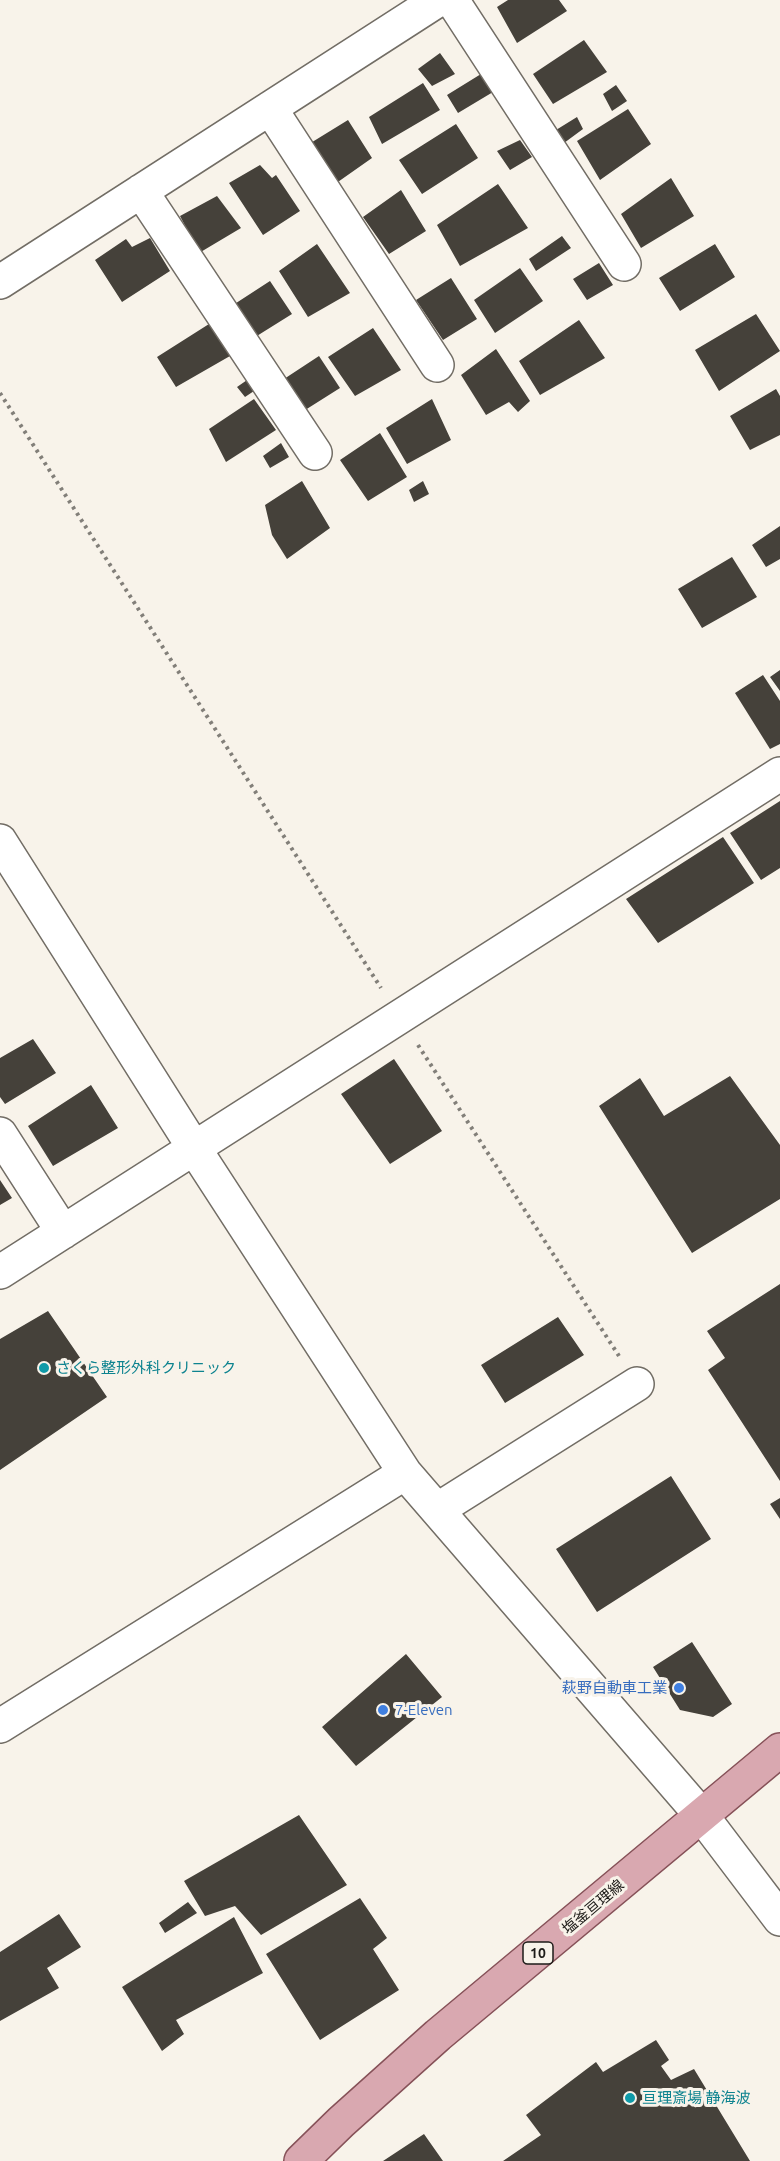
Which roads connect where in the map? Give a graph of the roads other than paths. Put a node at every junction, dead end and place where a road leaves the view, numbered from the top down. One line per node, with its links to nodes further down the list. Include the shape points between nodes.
1 (438, 0): 3 (street)
2 (452, 0): 5 (street)
3 (270, 108): 4 (street); 7 (street)
4 (141, 191): 6 (street); 8 (street)
5 (624, 264)
6 (0, 282)
7 (437, 366)
8 (315, 453)
9 (780, 774): 12 (street)
10 (0, 841): 12 (street)
11 (0, 1134): 13 (street)
12 (194, 1148): 13 (street); 16 (street)
13 (63, 1232): 14 (street)
14 (0, 1272)
15 (637, 1384): 17 (street)
16 (405, 1473): 17 (street); 18 (street)
17 (437, 1510): 20 (street)
18 (0, 1726)
19 (780, 1750): 20 (main road, 塩釜亘理線 / 10)
20 (702, 1816): 21 (street); 22 (main road, 塩釜亘理線 / 10, via 438,2035)
21 (780, 1919)
22 (302, 2161)

